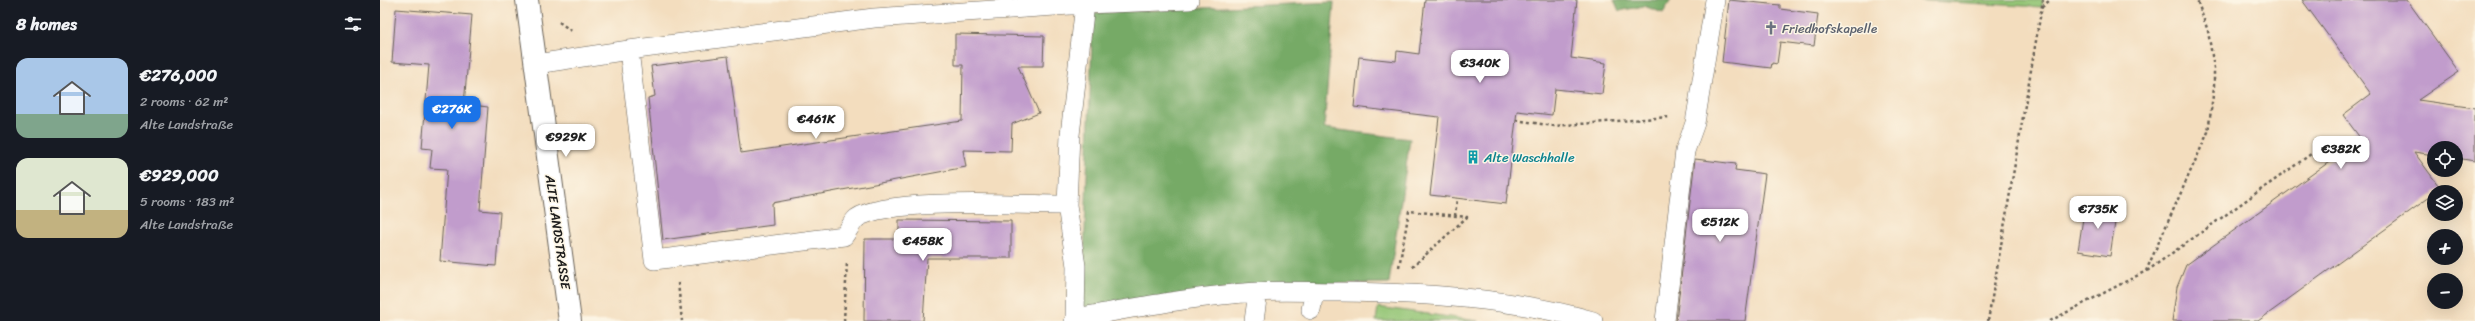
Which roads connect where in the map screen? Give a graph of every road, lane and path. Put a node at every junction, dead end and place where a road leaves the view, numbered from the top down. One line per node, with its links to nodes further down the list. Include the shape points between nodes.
1 (527, 0): 10 (street, ALTE LANDSTRASSE)
2 (1189, 0): 7 (lane)
3 (1715, 0): 28 (lane, via 1695,123 1685,150)
4 (2043, 0): 8 (path)
5 (2050, 0): 8 (path)
6 (2197, 0): 19 (path, via 2208,31 2214,68 2208,132)
7 (1085, 2): 9 (lane, via 874,18); 15 (lane, via 1070,135)
8 (2042, 7): 29 (path)
9 (629, 50): 10 (lane); 18 (lane, via 654,260)
10 (536, 64): 23 (street, ALTE LANDSTRASSE)
11 (1670, 117): 12 (path, via 1554,126)
12 (1516, 120)
13 (2326, 144): 19 (path)
14 (1457, 198): 16 (path)
15 (1067, 205): 17 (lane, via 909,206 880,209 856,218); 22 (lane, via 1076,266)
16 (1455, 216): 20 (path, via 1467,217); 20 (path, via 1409,211)
17 (844, 236): 18 (lane); 25 (path, via 848,270)
18 (674, 257): 24 (path)
19 (2146, 271): 30 (path)
20 (1396, 286): 21 (lane, via 1313,301); 27 (lane, via 1520,305)
21 (1258, 292): 22 (lane, via 1156,304); 26 (lane)
22 (1075, 320)
23 (570, 321)
24 (682, 321)
25 (844, 321)
26 (1254, 321)
27 (1593, 321)
28 (1665, 321)
29 (1988, 321)
30 (2050, 321)

